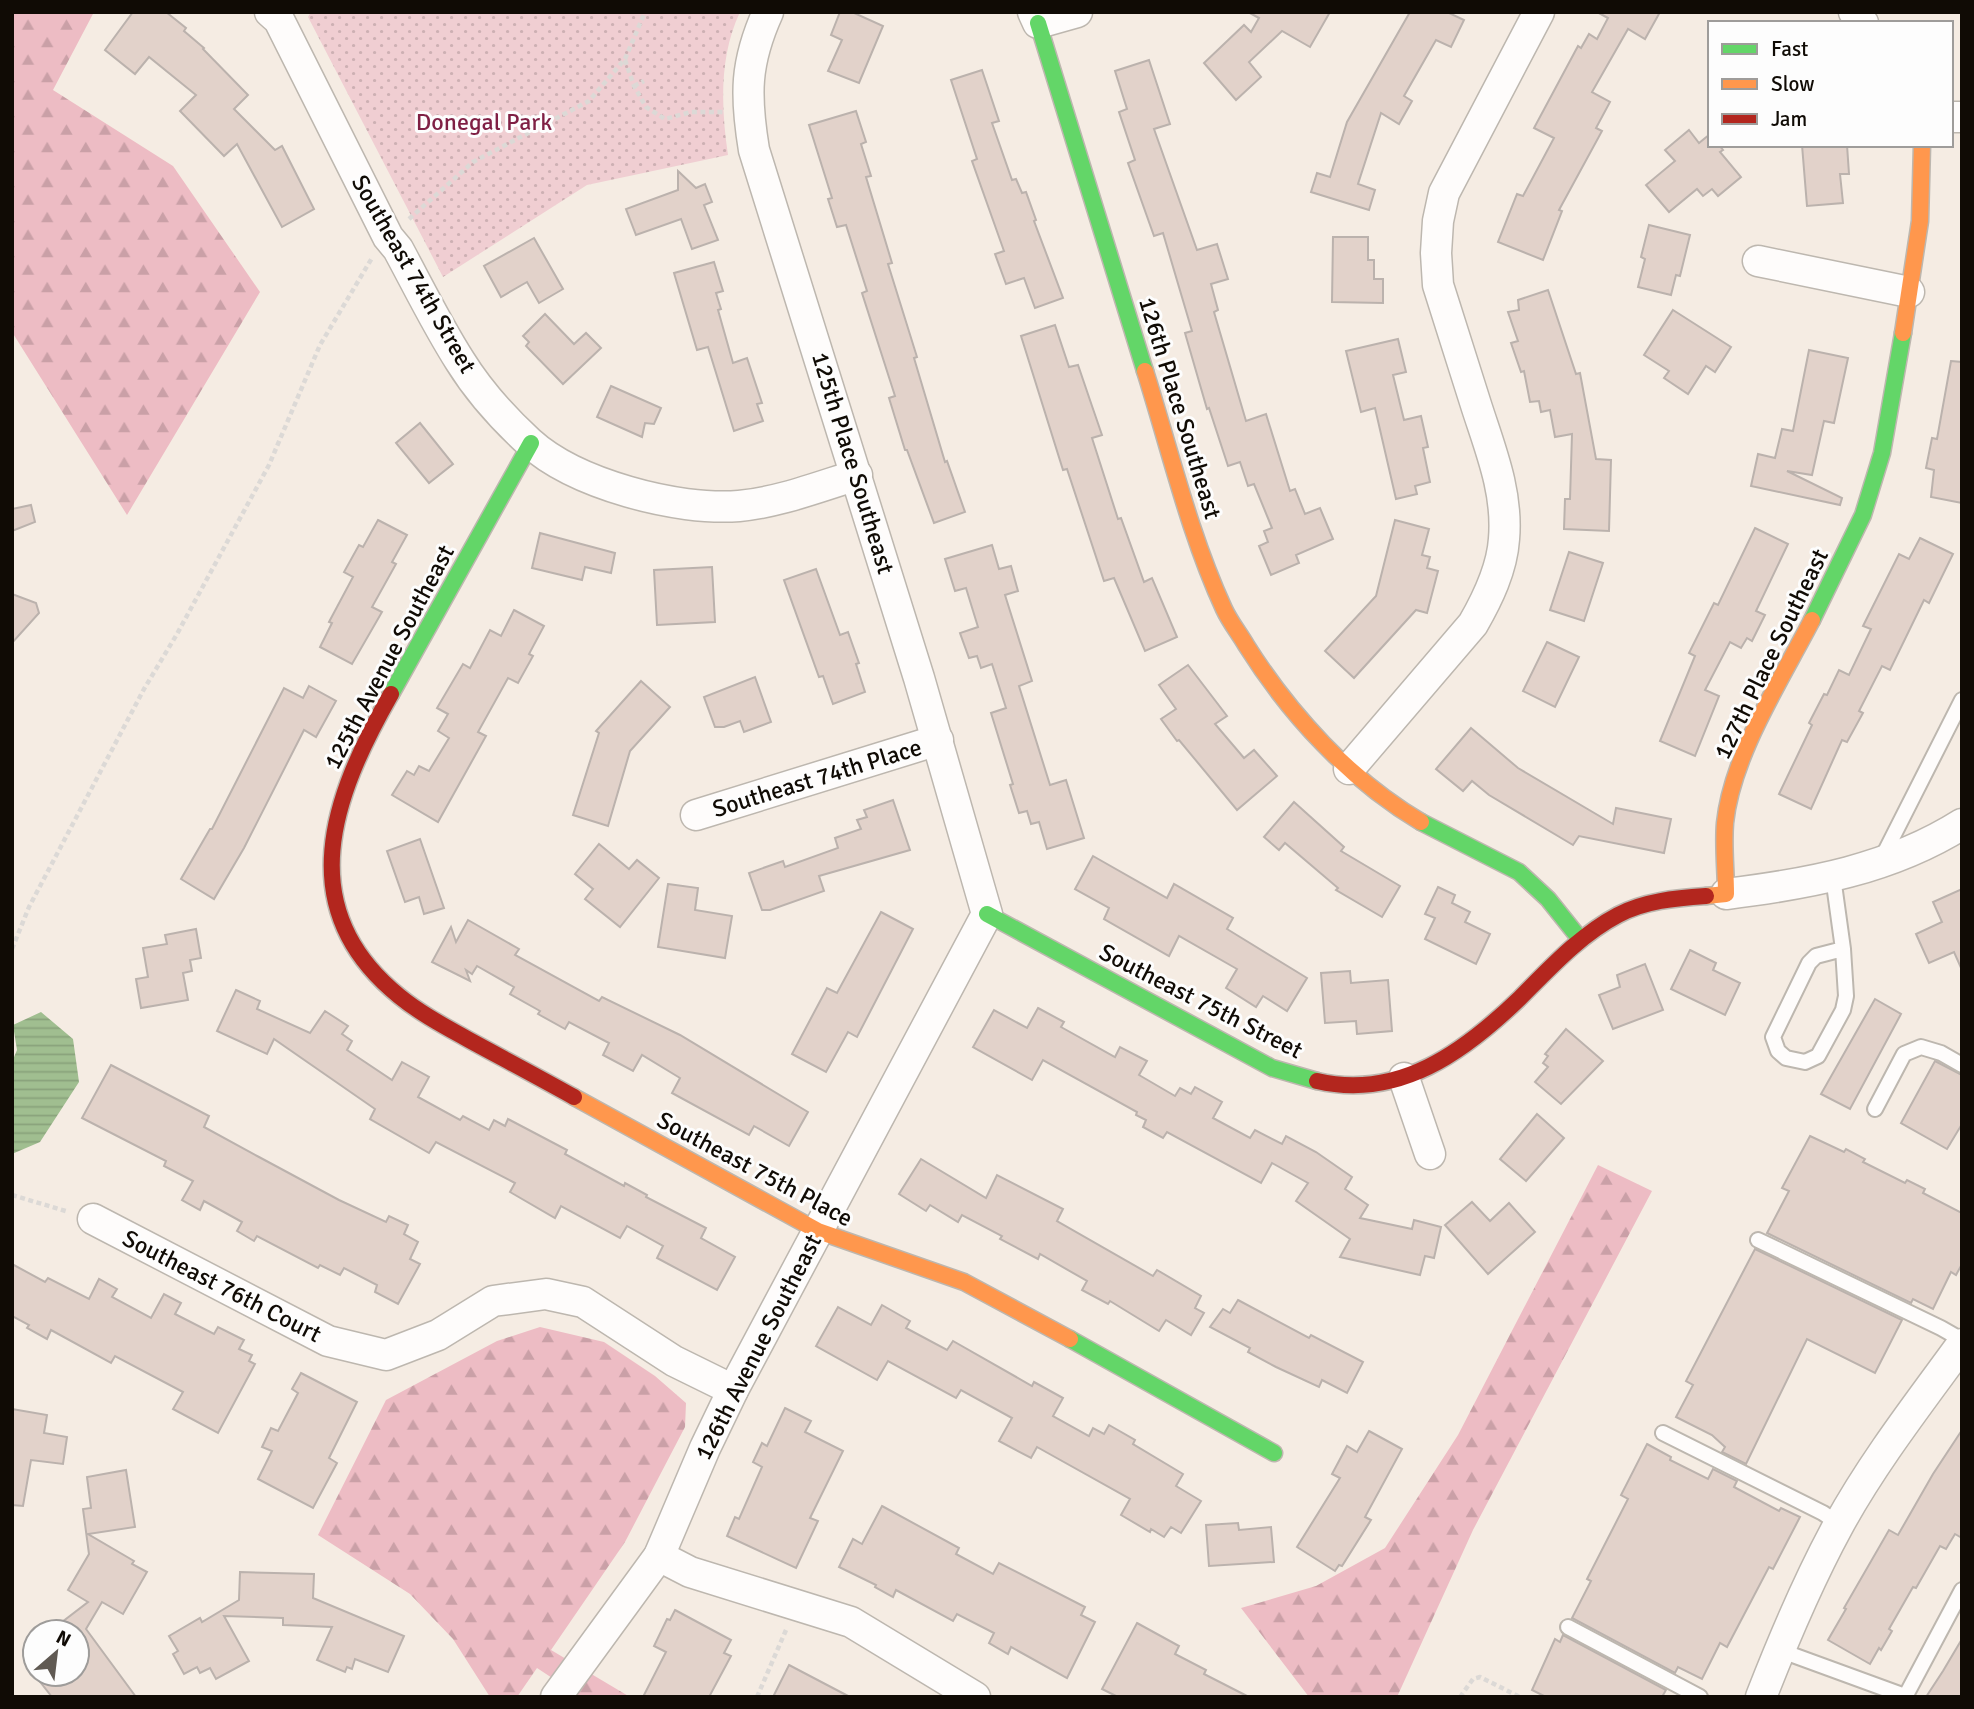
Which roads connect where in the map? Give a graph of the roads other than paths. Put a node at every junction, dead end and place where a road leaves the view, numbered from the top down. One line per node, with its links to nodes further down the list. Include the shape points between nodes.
1 (768, 12): 10 (street, 125th Place Southeast, via 753,49 747,85 754,150)
2 (1077, 12): 5 (street)
3 (1539, 12): 13 (street, via 1460,160 1444,194 1438,221 1438,285 1499,477 1505,523 1496,574 1473,624)
4 (277, 15): 9 (street, Southeast 74th Street, via 388,237 460,362)
5 (1035, 18): 13 (street, 126th Place Southeast, via 1199,546 1225,611 1288,705)
6 (1922, 147): 8 (street, 127th Place Southeast, via 1920,221)
7 (1758, 261): 8 (street)
8 (1909, 292): 18 (street, 127th Place Southeast, via 1882,453 1863,515 1744,752 1731,792 1725,824)
9 (531, 443): 10 (street, Southeast 74th Street, via 576,472 632,493 686,505 738,506 780,499); 19 (street, 125th Avenue Southeast, via 358,757 330,846)
10 (857, 475): 12 (street, 125th Place Southeast)
11 (1962, 700): 16 (lane)
12 (938, 740): 14 (street, Southeast 74th Place); 20 (street, 125th Place Southeast)
13 (1349, 769): 21 (street, via 1393,805 1519,872)
14 (696, 815)
15 (1962, 824): 16 (street)
16 (1880, 862): 17 (street)
17 (1833, 877): 18 (street); 22 (lane)
18 (1726, 894): 21 (street, via 1650,904 1622,913)
19 (336, 905): 28 (street, Southeast 75th Place, via 352,944 376,977 401,999)
20 (988, 914): 24 (street, Southeast 75th Street, via 1272,1068 1340,1085 1374,1086); 28 (street, 126th Avenue Southeast)
21 (1580, 939): 24 (street, via 1480,1033)
22 (1843, 949): 22 (lane, via 1843,1010 1818,1056 1805,1062 1786,1058 1773,1037 1809,962)
23 (1962, 1065): 25 (lane, via 1921,1047 1904,1054)
24 (1404, 1078): 26 (street)
25 (1875, 1109)
26 (1430, 1154)
27 (93, 1219): 31 (street, Southeast 76th Court, via 328,1341 386,1355 438,1335 493,1301 546,1294 583,1302 674,1362)
28 (818, 1231): 31 (street, 126th Avenue Southeast); 33 (street, Southeast 75th Place, via 956,1277)
29 (1758, 1240): 30 (lane)
30 (1962, 1342): 34 (street)
31 (733, 1390): 35 (street, 126th Avenue Southeast)
32 (1663, 1433): 34 (lane)
33 (1274, 1453)
34 (1839, 1524): 38 (street)
35 (659, 1556): 40 (street, 126th Avenue Southeast); 41 (street, via 690,1572 851,1622)
36 (1962, 1590): 39 (lane)
37 (1568, 1627): 42 (lane)
38 (1779, 1650): 39 (lane); 43 (street)
39 (1905, 1696)
40 (556, 1697)
41 (975, 1697)
42 (1700, 1697)
43 (1761, 1697)

